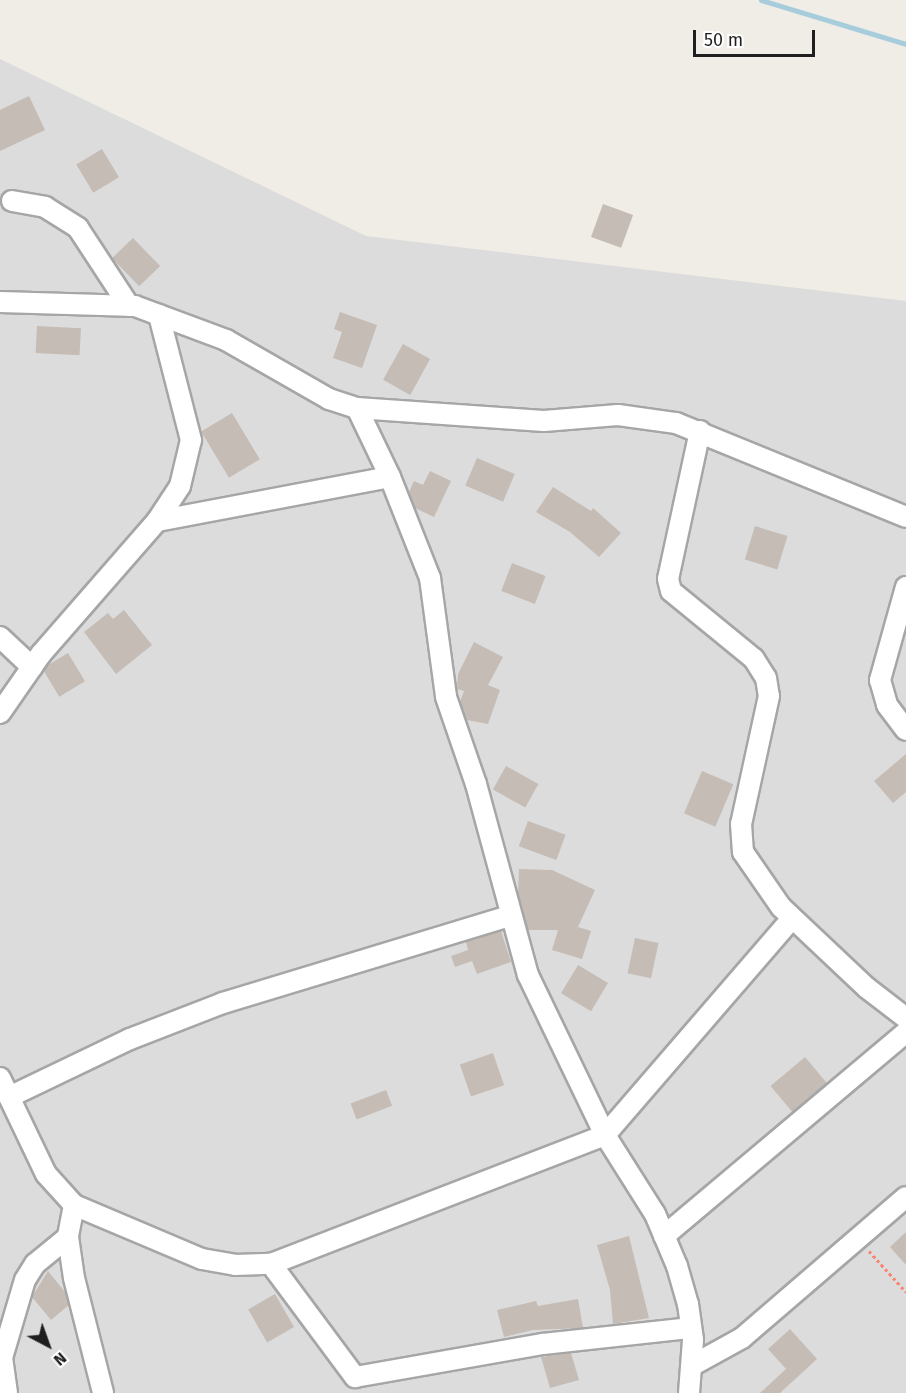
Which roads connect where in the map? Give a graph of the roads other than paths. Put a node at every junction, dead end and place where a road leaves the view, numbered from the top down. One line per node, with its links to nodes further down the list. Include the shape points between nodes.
1 (12, 201): 3 (street, via 45,207 78,228)
2 (0, 302): 3 (street)
3 (129, 306): 4 (street)
4 (159, 315): 5 (street, via 226,340 329,399); 9 (street, via 191,440 180,486)
5 (357, 408): 6 (street, via 544,421 618,415 645,417); 7 (street)
6 (700, 431): 8 (street); 16 (street, via 668,579 671,591 754,659 766,678 769,696 741,824 743,852 757,876)
7 (390, 477): 9 (street); 15 (street, via 430,578 446,697 476,784)
8 (906, 516)
9 (157, 522): 12 (street)
10 (906, 587): 14 (street, via 880,680 887,705)
11 (0, 637): 12 (street)
12 (32, 667): 13 (street)
13 (0, 713)
14 (906, 730)
15 (510, 916): 20 (street, via 223,1003 130,1039); 21 (street, via 528,975)
16 (792, 918): 17 (street, via 867,988); 21 (street)
17 (906, 1018)
18 (906, 1032): 24 (street)
19 (0, 1078): 20 (street)
20 (9, 1097): 23 (street, via 46,1174)
21 (605, 1135): 24 (street, via 655,1214); 26 (street)
22 (906, 1197): 28 (street, via 742,1338)
23 (74, 1205): 25 (street); 26 (street, via 202,1259 235,1265)
24 (664, 1236): 27 (street, via 688,1304)
25 (68, 1237): 29 (street, via 35,1264 25,1280 2,1358); 30 (street, via 74,1278)
26 (271, 1264): 27 (street, via 355,1377 543,1344)
27 (691, 1328): 28 (street)
28 (693, 1365): 31 (street)
29 (7, 1393)
30 (103, 1393)
31 (689, 1393)

